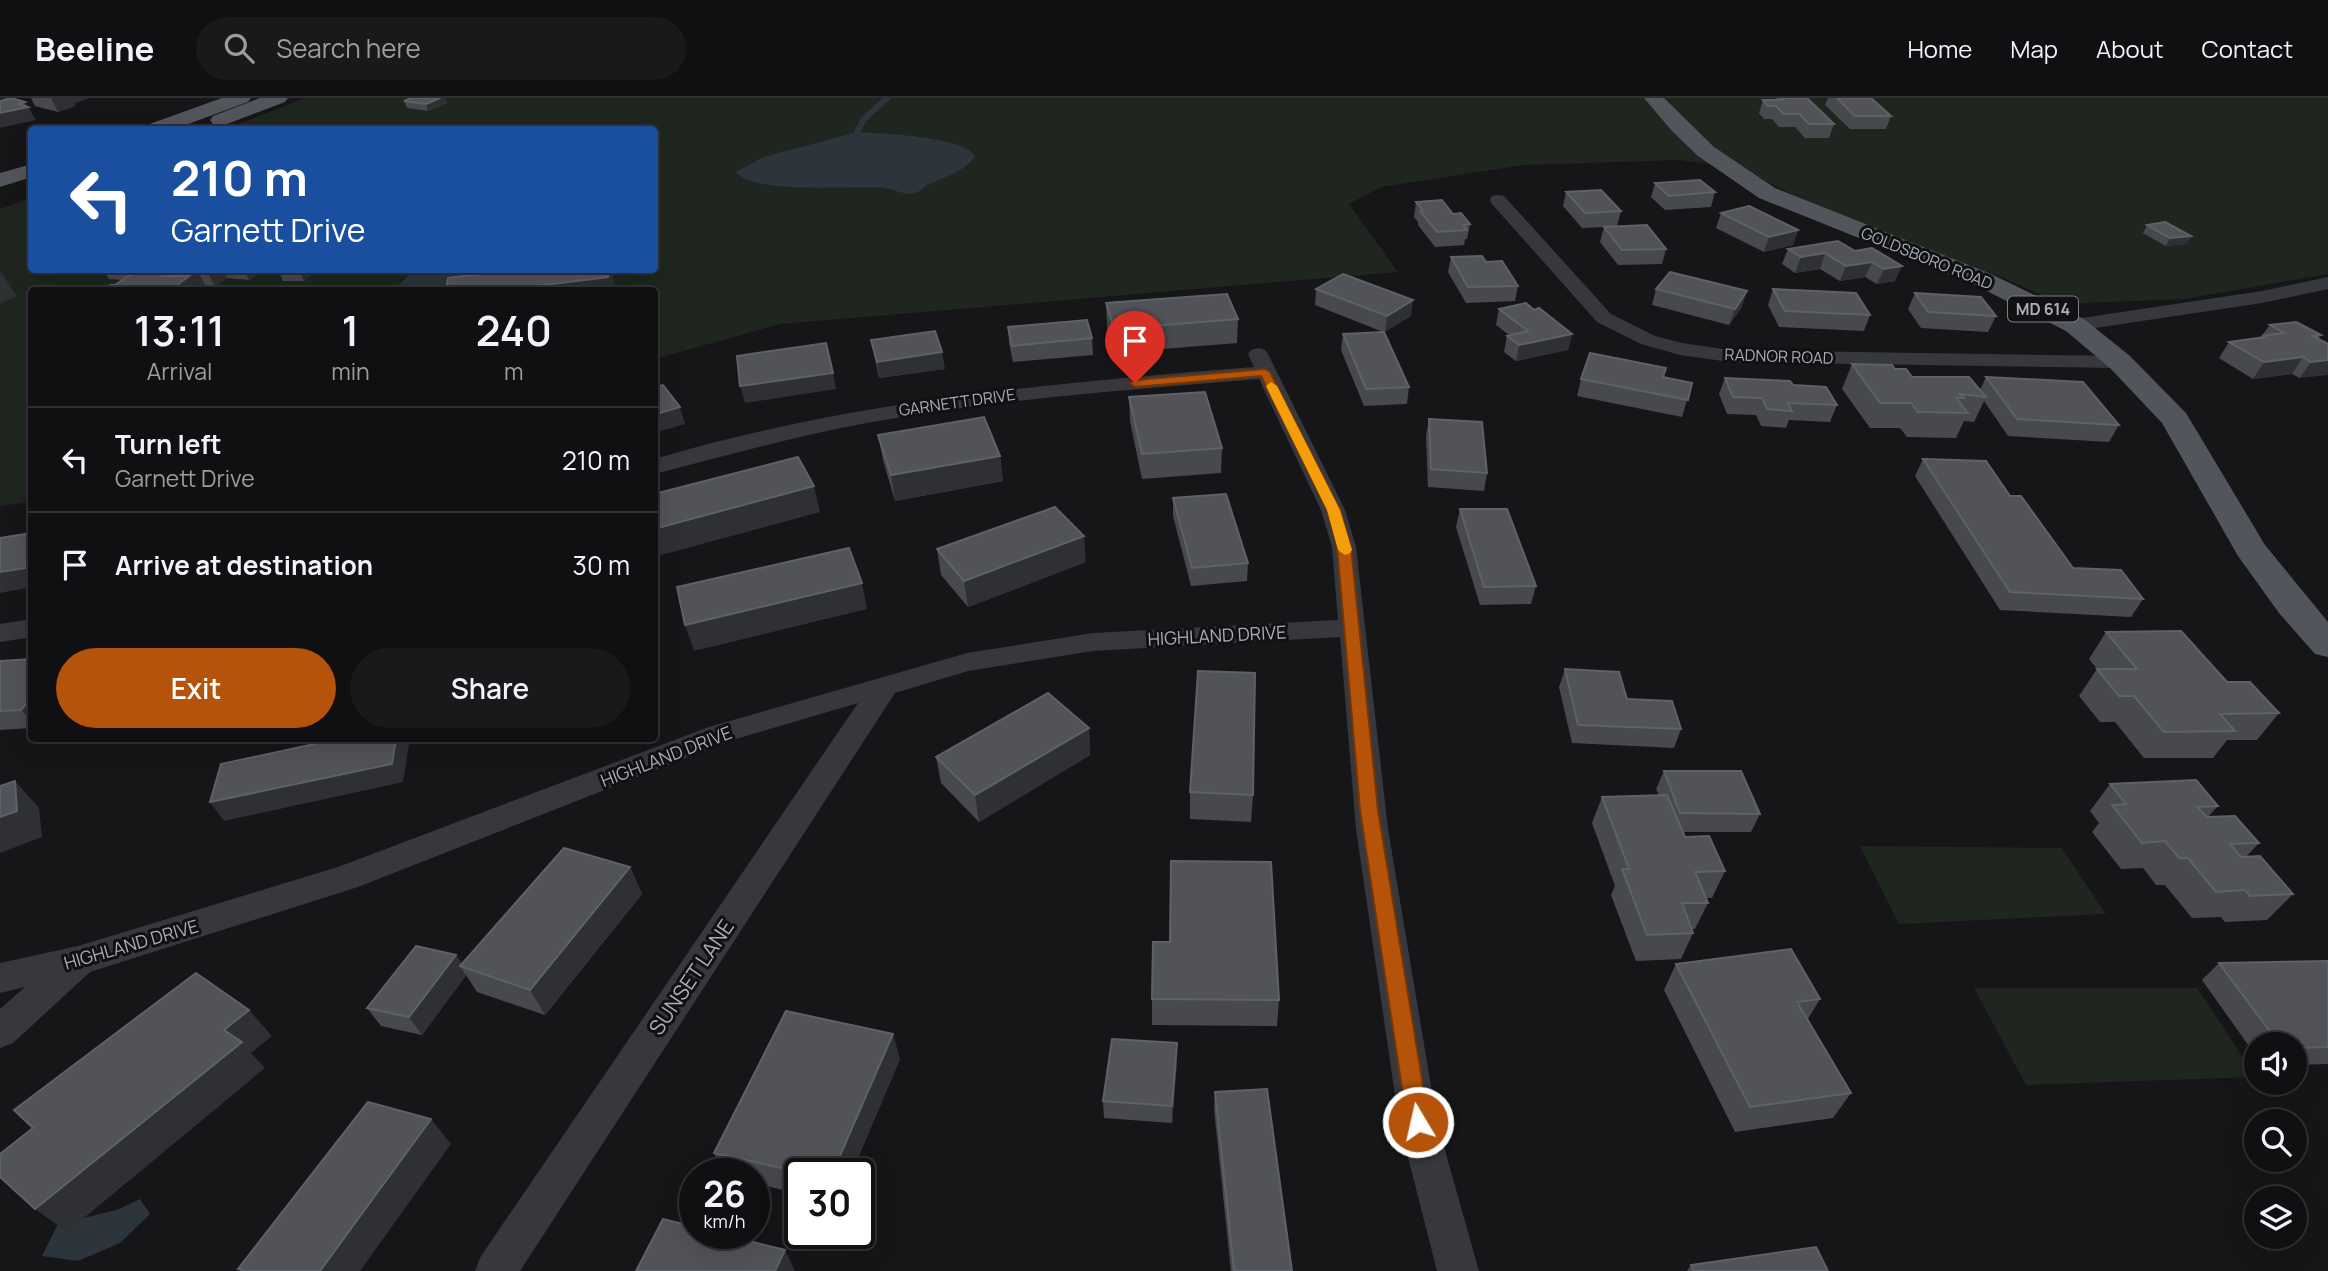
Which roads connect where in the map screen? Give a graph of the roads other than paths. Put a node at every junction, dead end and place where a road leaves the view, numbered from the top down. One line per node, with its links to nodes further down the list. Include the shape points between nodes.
1 (241, 98): 4 (main road)
2 (278, 98): 5 (main road)
3 (1654, 98): 12 (main road, GOLDSBORO ROAD / MD 614, via 1696,144 1767,194 1980,278)
4 (163, 126)
5 (205, 126)
6 (28, 171): 7 (main road)
7 (0, 180)
8 (28, 186): 9 (main road)
9 (0, 195)
10 (1498, 200): 13 (street, RADNOR ROAD, via 1604,318 1648,340 1680,349 1730,356)
11 (2328, 283): 12 (street, via 2262,298)
12 (2075, 325): 13 (main road, GOLDSBORO ROAD / MD 614)
13 (2120, 362): 18 (main road, GOLDSBORO ROAD / MD 614, via 2175,419 2250,549)
14 (658, 466): 15 (street, GARNETT DRIVE, via 865,415 1261,363 1334,510 1344,547)
15 (1353, 628): 19 (street, HIGHLAND DRIVE, via 1093,642 967,662); 24 (street, via 1369,810 1416,1108)
16 (28, 629): 17 (street)
17 (0, 633)
18 (2328, 645)
19 (886, 684): 20 (street, HIGHLAND DRIVE, via 719,734 346,878); 23 (street, SUNSET LANE)
20 (78, 961): 21 (street, HIGHLAND DRIVE); 22 (street)
21 (0, 978)
22 (0, 1032)
23 (496, 1271)
24 (1458, 1271)

